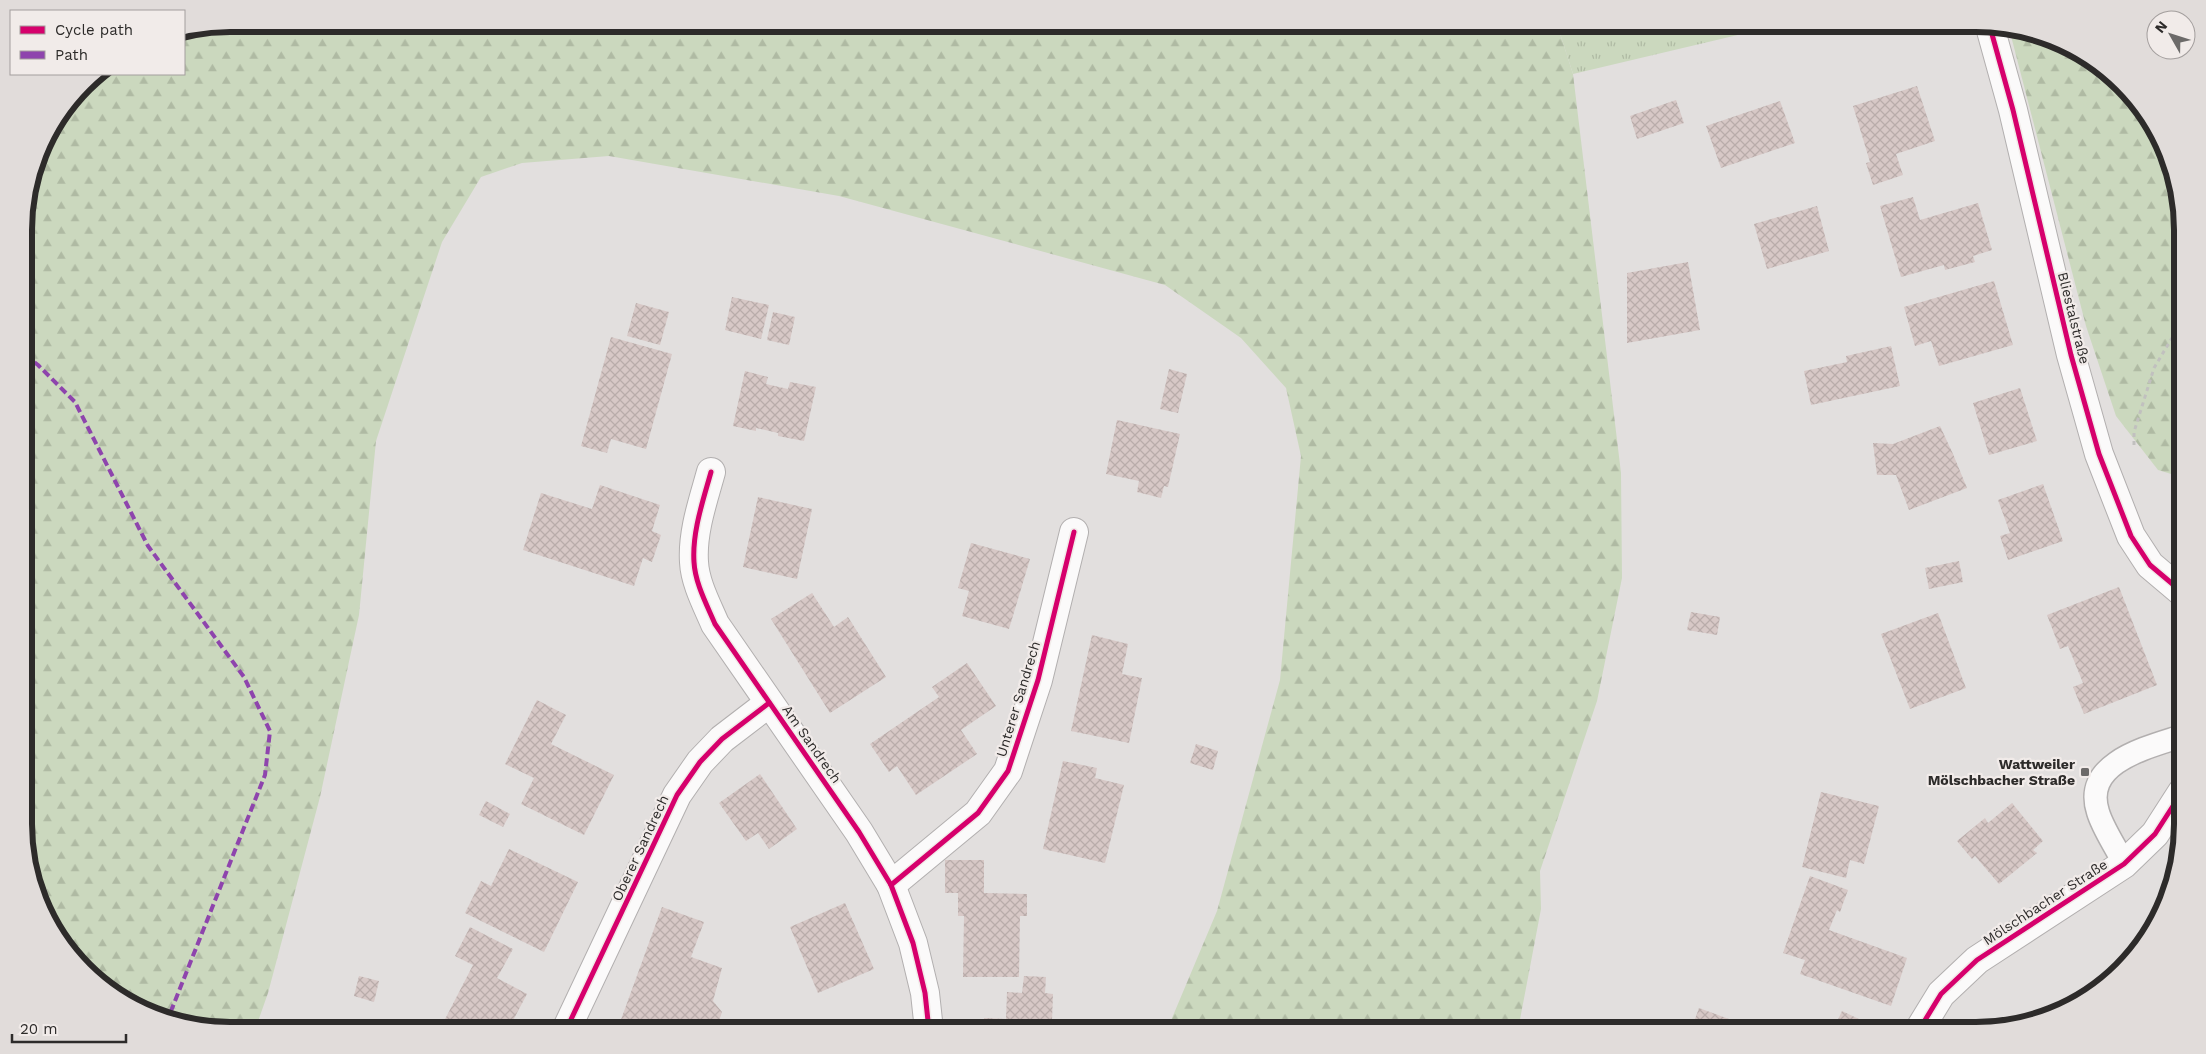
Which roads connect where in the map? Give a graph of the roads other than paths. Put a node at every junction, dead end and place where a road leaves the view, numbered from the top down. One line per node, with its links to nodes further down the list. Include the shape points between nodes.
1 (1992, 33): 4 (street, Bliestalstraße, via 2071,355 2099,454 2131,536 2150,565)
2 (711, 472): 5 (street, Am Sandrech, via 694,538 694,563 715,624)
3 (1074, 532): 9 (street, Unterer Sandrech, via 1038,680 1008,771 978,813)
4 (2174, 585)
5 (770, 703): 9 (street, Am Sandrech, via 859,832); 10 (street, Oberer Sandrech, via 722,739 700,762 677,795)
6 (2174, 739): 8 (lane, via 2117,761 2100,780 2096,797 2098,812)
7 (2174, 804): 8 (street, Mölschbacher Straße, via 2155,834)
8 (2124, 864): 12 (street, Mölschbacher Straße, via 1976,960 1941,994)
9 (891, 885): 11 (street, Am Sandrech, via 913,943)
10 (570, 1022)
11 (928, 1022)
12 (1924, 1022)

